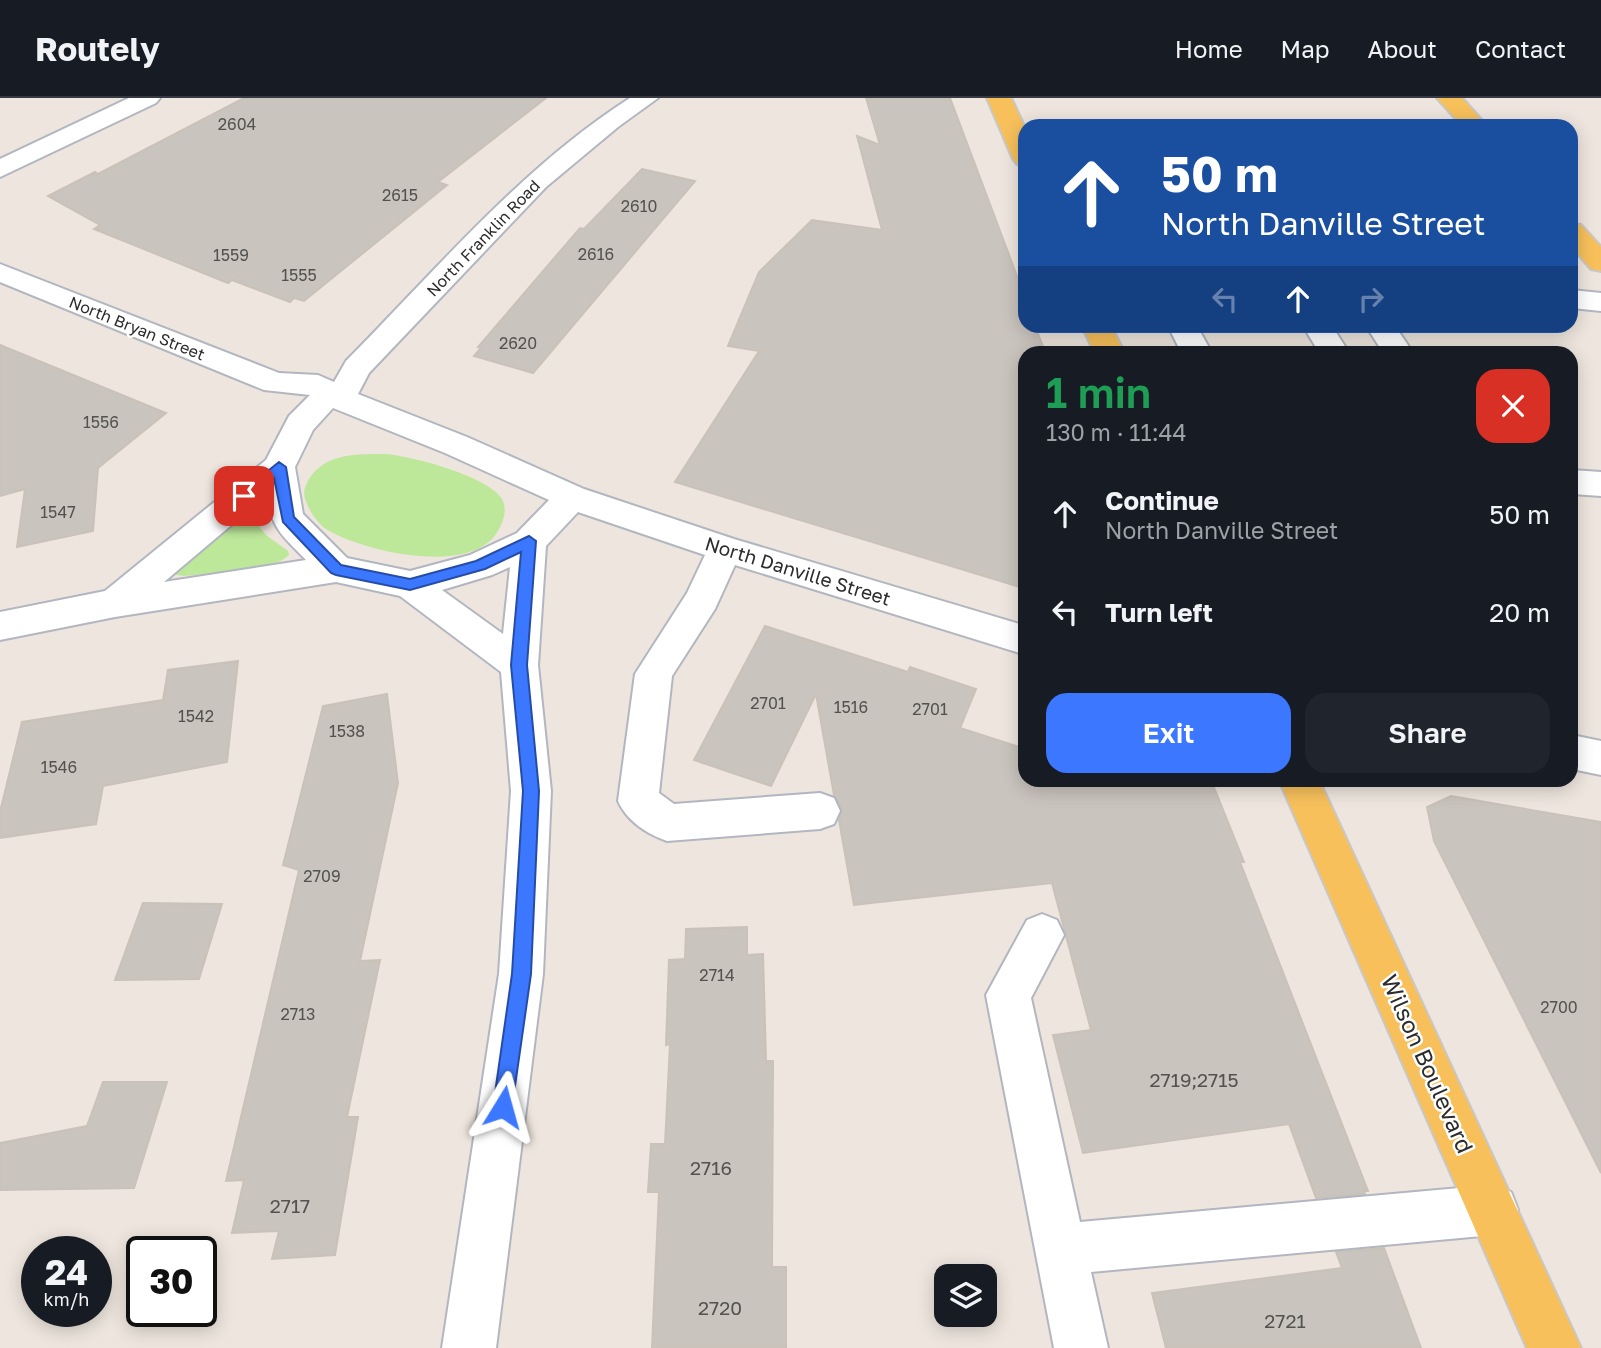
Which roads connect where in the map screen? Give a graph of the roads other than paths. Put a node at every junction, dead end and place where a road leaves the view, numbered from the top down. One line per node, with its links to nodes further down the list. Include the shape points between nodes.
1 (148, 98): 7 (street)
2 (646, 98): 14 (street, North Franklin Road, via 609,122 537,182)
3 (999, 98): 6 (main road)
4 (1449, 98): 5 (main road)
5 (1468, 119)
6 (1018, 141)
7 (0, 169)
8 (1578, 238): 9 (main road)
9 (1601, 263)
10 (0, 272): 13 (street, North Bryan Street)
11 (1578, 300): 12 (street)
12 (1601, 302)
13 (275, 383): 14 (street, North Bryan Street, via 318,385); 15 (street)
14 (335, 396): 15 (street, North Franklin Road); 19 (street, North Danville Street)
15 (300, 424): 16 (street, North Franklin Road)
16 (279, 467): 22 (street, via 288,519); 24 (street)
17 (1578, 482): 18 (street)
18 (1601, 484)
19 (572, 497): 20 (street); 21 (street, North Danville Street)
20 (529, 541): 23 (street, via 480,566); 27 (street)
21 (726, 549): 26 (street, North Danville Street); 31 (street, via 702,599 654,674 638,801 667,823)
22 (336, 569): 23 (street); 24 (street)
23 (410, 585): 27 (street)
24 (115, 603): 25 (street)
25 (0, 626)
26 (1018, 639)
27 (519, 665): 35 (street, via 531,791 522,974)
28 (1578, 753): 29 (street)
29 (1601, 758)
30 (1301, 787): 33 (main road, Wilson Boulevard)
31 (820, 811)
32 (1042, 935): 34 (street, via 1008,995)
33 (1493, 1210): 34 (street); 37 (main road, Wilson Boulevard)
34 (1062, 1249): 36 (street)
35 (469, 1348)
36 (1082, 1348)
37 (1554, 1348)

